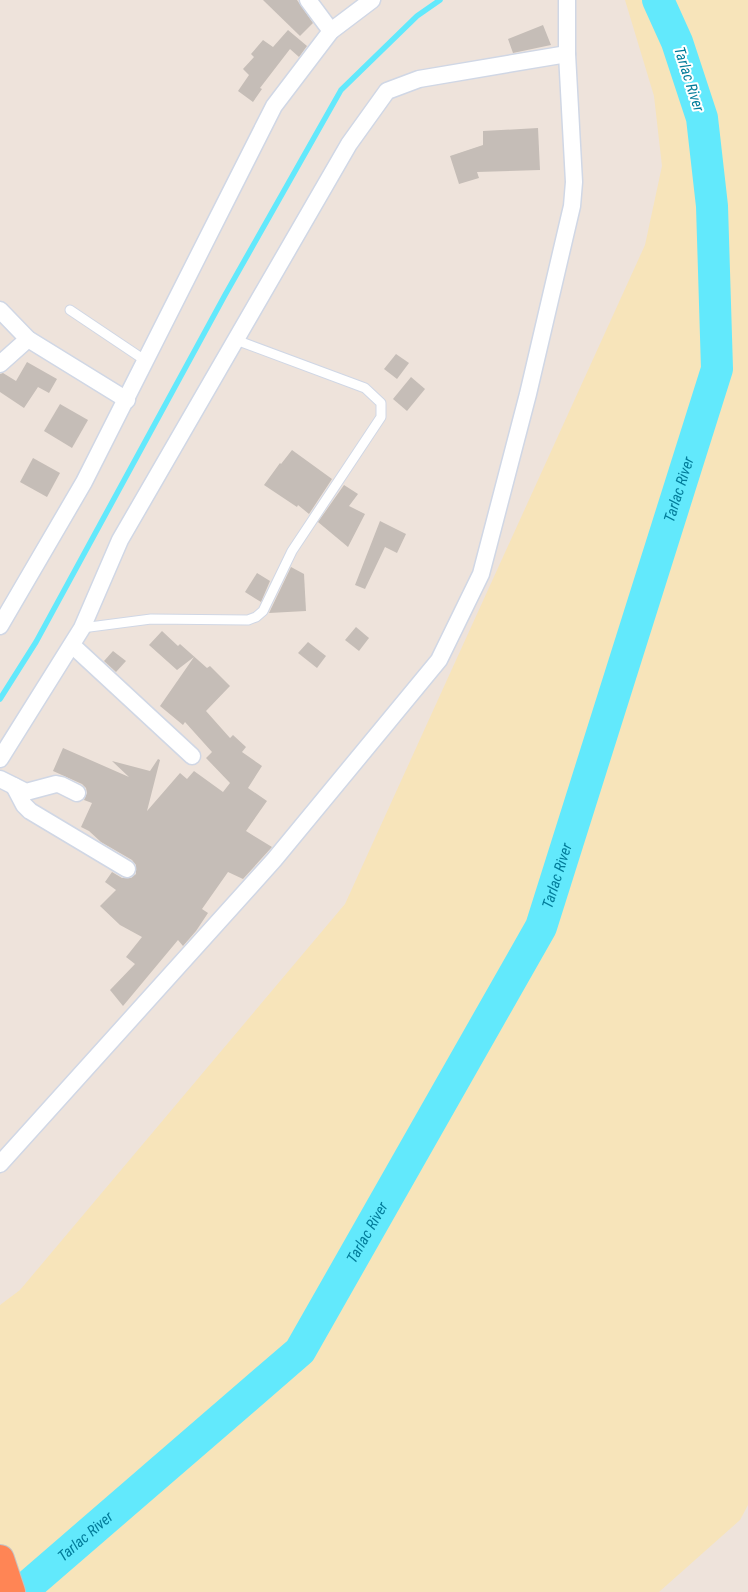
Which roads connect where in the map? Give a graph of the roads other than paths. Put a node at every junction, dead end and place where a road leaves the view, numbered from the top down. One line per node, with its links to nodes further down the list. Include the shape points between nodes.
1 (308, 0): 4 (street)
2 (567, 0): 5 (street)
3 (366, 2): 4 (street)
4 (331, 31): 10 (street, via 274,106)
5 (566, 54): 9 (street, via 419,79 387,91 349,144); 21 (street, via 574,182 572,206 481,574 438,660 274,860)
6 (0, 310): 8 (street)
7 (70, 310): 10 (lane)
8 (28, 339): 11 (street); 12 (street)
9 (236, 340): 14 (street, via 120,540); 14 (lane, via 365,388 381,403 382,417 292,551 263,610 256,617 248,620 151,619)
10 (146, 361): 12 (street)
11 (0, 364)
12 (127, 400): 13 (street, via 84,482)
13 (0, 626)
14 (82, 628): 15 (street)
15 (72, 645): 16 (street); 17 (street)
16 (192, 756)
17 (0, 759)
18 (7, 783): 19 (street, via 26,792 61,785); 20 (street, via 30,811)
19 (77, 792)
20 (127, 869)
21 (0, 1164)
22 (0, 1559): 23 (highway)
23 (11, 1592)

